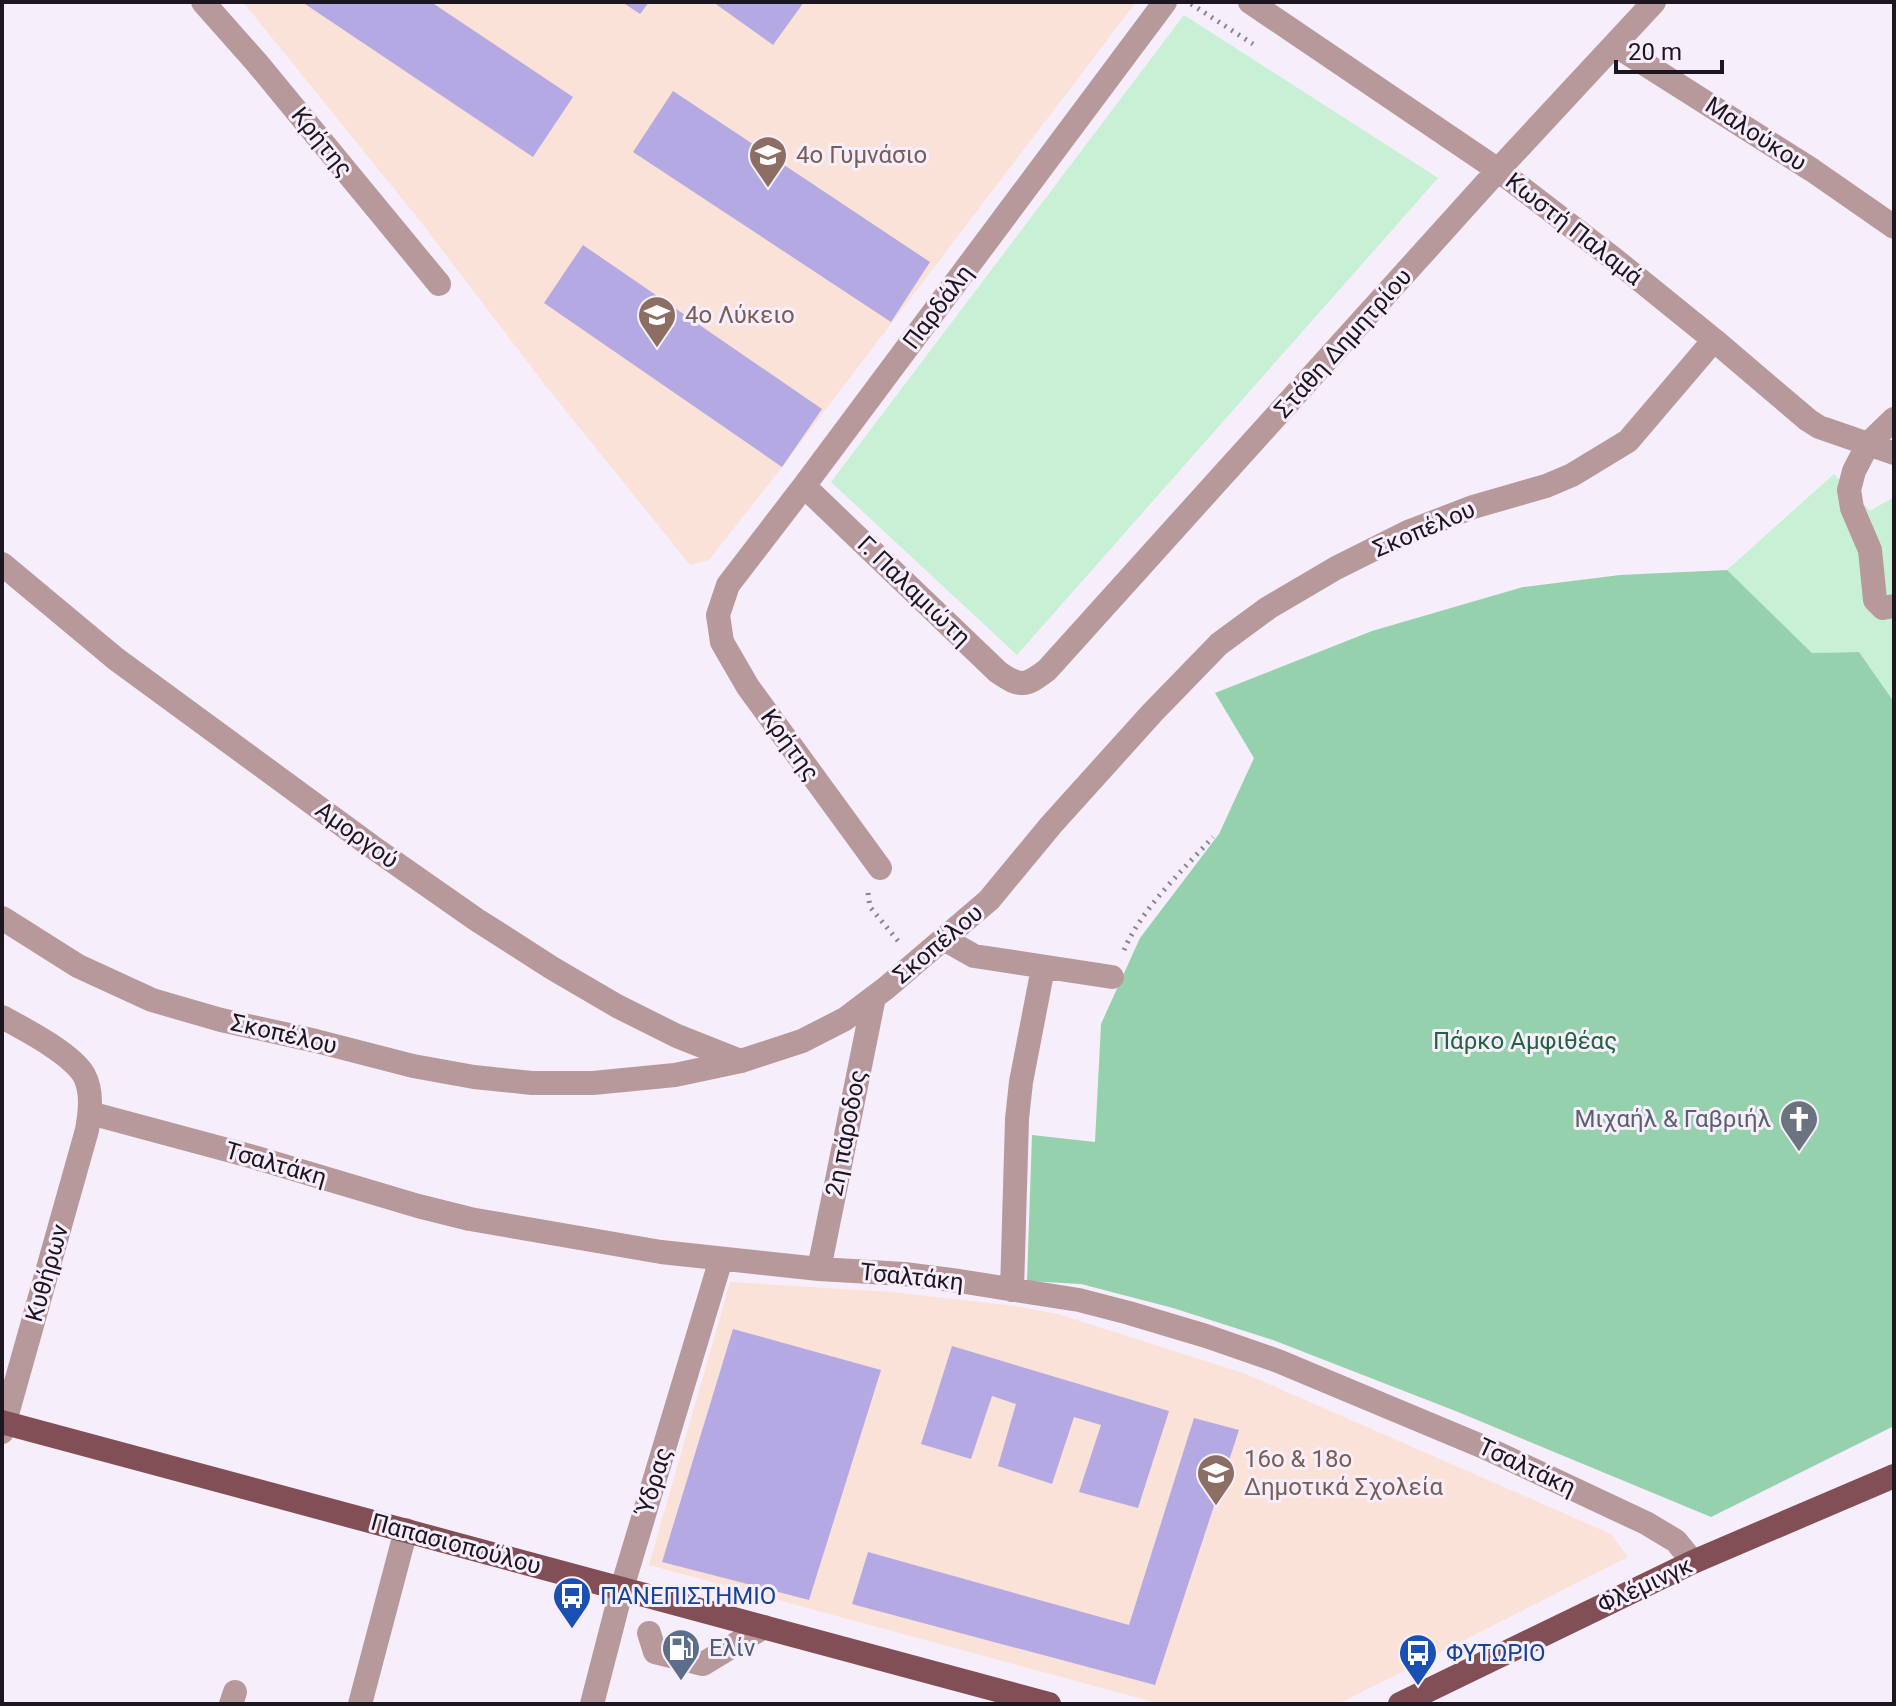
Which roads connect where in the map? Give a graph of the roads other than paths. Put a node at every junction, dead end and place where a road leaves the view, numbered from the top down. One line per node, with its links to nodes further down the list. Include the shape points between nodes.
1 (203, 2): 8 (street, Κρήτης)
2 (1165, 2): 13 (street, Παρδάλη)
3 (1250, 2): 6 (street, Κωστή Παλαμά)
4 (1654, 2): 5 (street, Στάθη Δημητρίου)
5 (1615, 45): 6 (street, Στάθη Δημητρίου); 7 (street, Μαλούκου)
6 (1498, 170): 9 (street, Κωστή Παλαμά); 17 (street, Στάθη Δημητρίου, via 1047,670)
7 (1894, 227)
8 (439, 284)
9 (1714, 340): 11 (street, Κωστή Παλαμά, via 1808,420); 20 (street, Σκοπέλου, via 1628,441 1597,461 1546,486 1408,532 1268,608 1219,644 1051,825 989,900)
10 (1894, 419): 11 (street)
11 (1868, 444): 12 (street, Κωστή Παλαμά); 15 (street, via 1849,490 1870,550 1875,600 1883,608)
12 (1894, 453)
13 (804, 486): 16 (street, Παρδάλη, via 728,585); 17 (street, Γ. Παλαμιώτη, via 998,672 1022,684)
14 (2, 564): 25 (street, Αμοργού, via 116,659 477,920 617,1006)
15 (1894, 606)
16 (718, 615): 18 (street, Κρήτης, via 722,642 748,687)
17 (1030, 682)
18 (880, 868)
19 (2, 918): 25 (street, Σκοπέλου, via 78,966 152,1000 413,1066 532,1083 593,1083 675,1075)
20 (944, 939): 21 (street, via 974,956); 23 (street, Σκοπέλου)
21 (1043, 968): 22 (street); 29 (street, via 1017,1119)
22 (1112, 977)
23 (874, 997): 25 (street, Σκοπέλου, via 812,1037); 28 (street, 2η πάροδος)
24 (2, 1017): 26 (street, via 78,1068 88,1088)
25 (741, 1061)
26 (90, 1113): 27 (street, Τσαλτάκη, via 470,1219); 30 (street, Κυθήρων)
27 (721, 1259): 28 (street, Τσαλτάκη); 34 (street, Ύδρας)
28 (819, 1269): 29 (street, Τσαλτάκη, via 904,1274)
29 (1012, 1290): 33 (street, Τσαλτάκη, via 1079,1300 1278,1361 1486,1448 1646,1523 1676,1541)
30 (3, 1426): 32 (main road, Παπασιοπούλου)
31 (1894, 1476): 33 (main road, Φλέμινγκ)
32 (406, 1530): 34 (main road, Παπασιοπούλου); 37 (street)
33 (1693, 1562): 40 (main road, Φλέμινγκ)
34 (622, 1588): 35 (main road, Παπασιοπούλου); 38 (street, Ύδρας)
35 (764, 1627): 36 (street, via 703,1664 655,1652); 39 (main road, Παπασιοπούλου)
36 (649, 1633)
37 (360, 1704)
38 (592, 1704)
39 (1049, 1704)
40 (1400, 1704)

